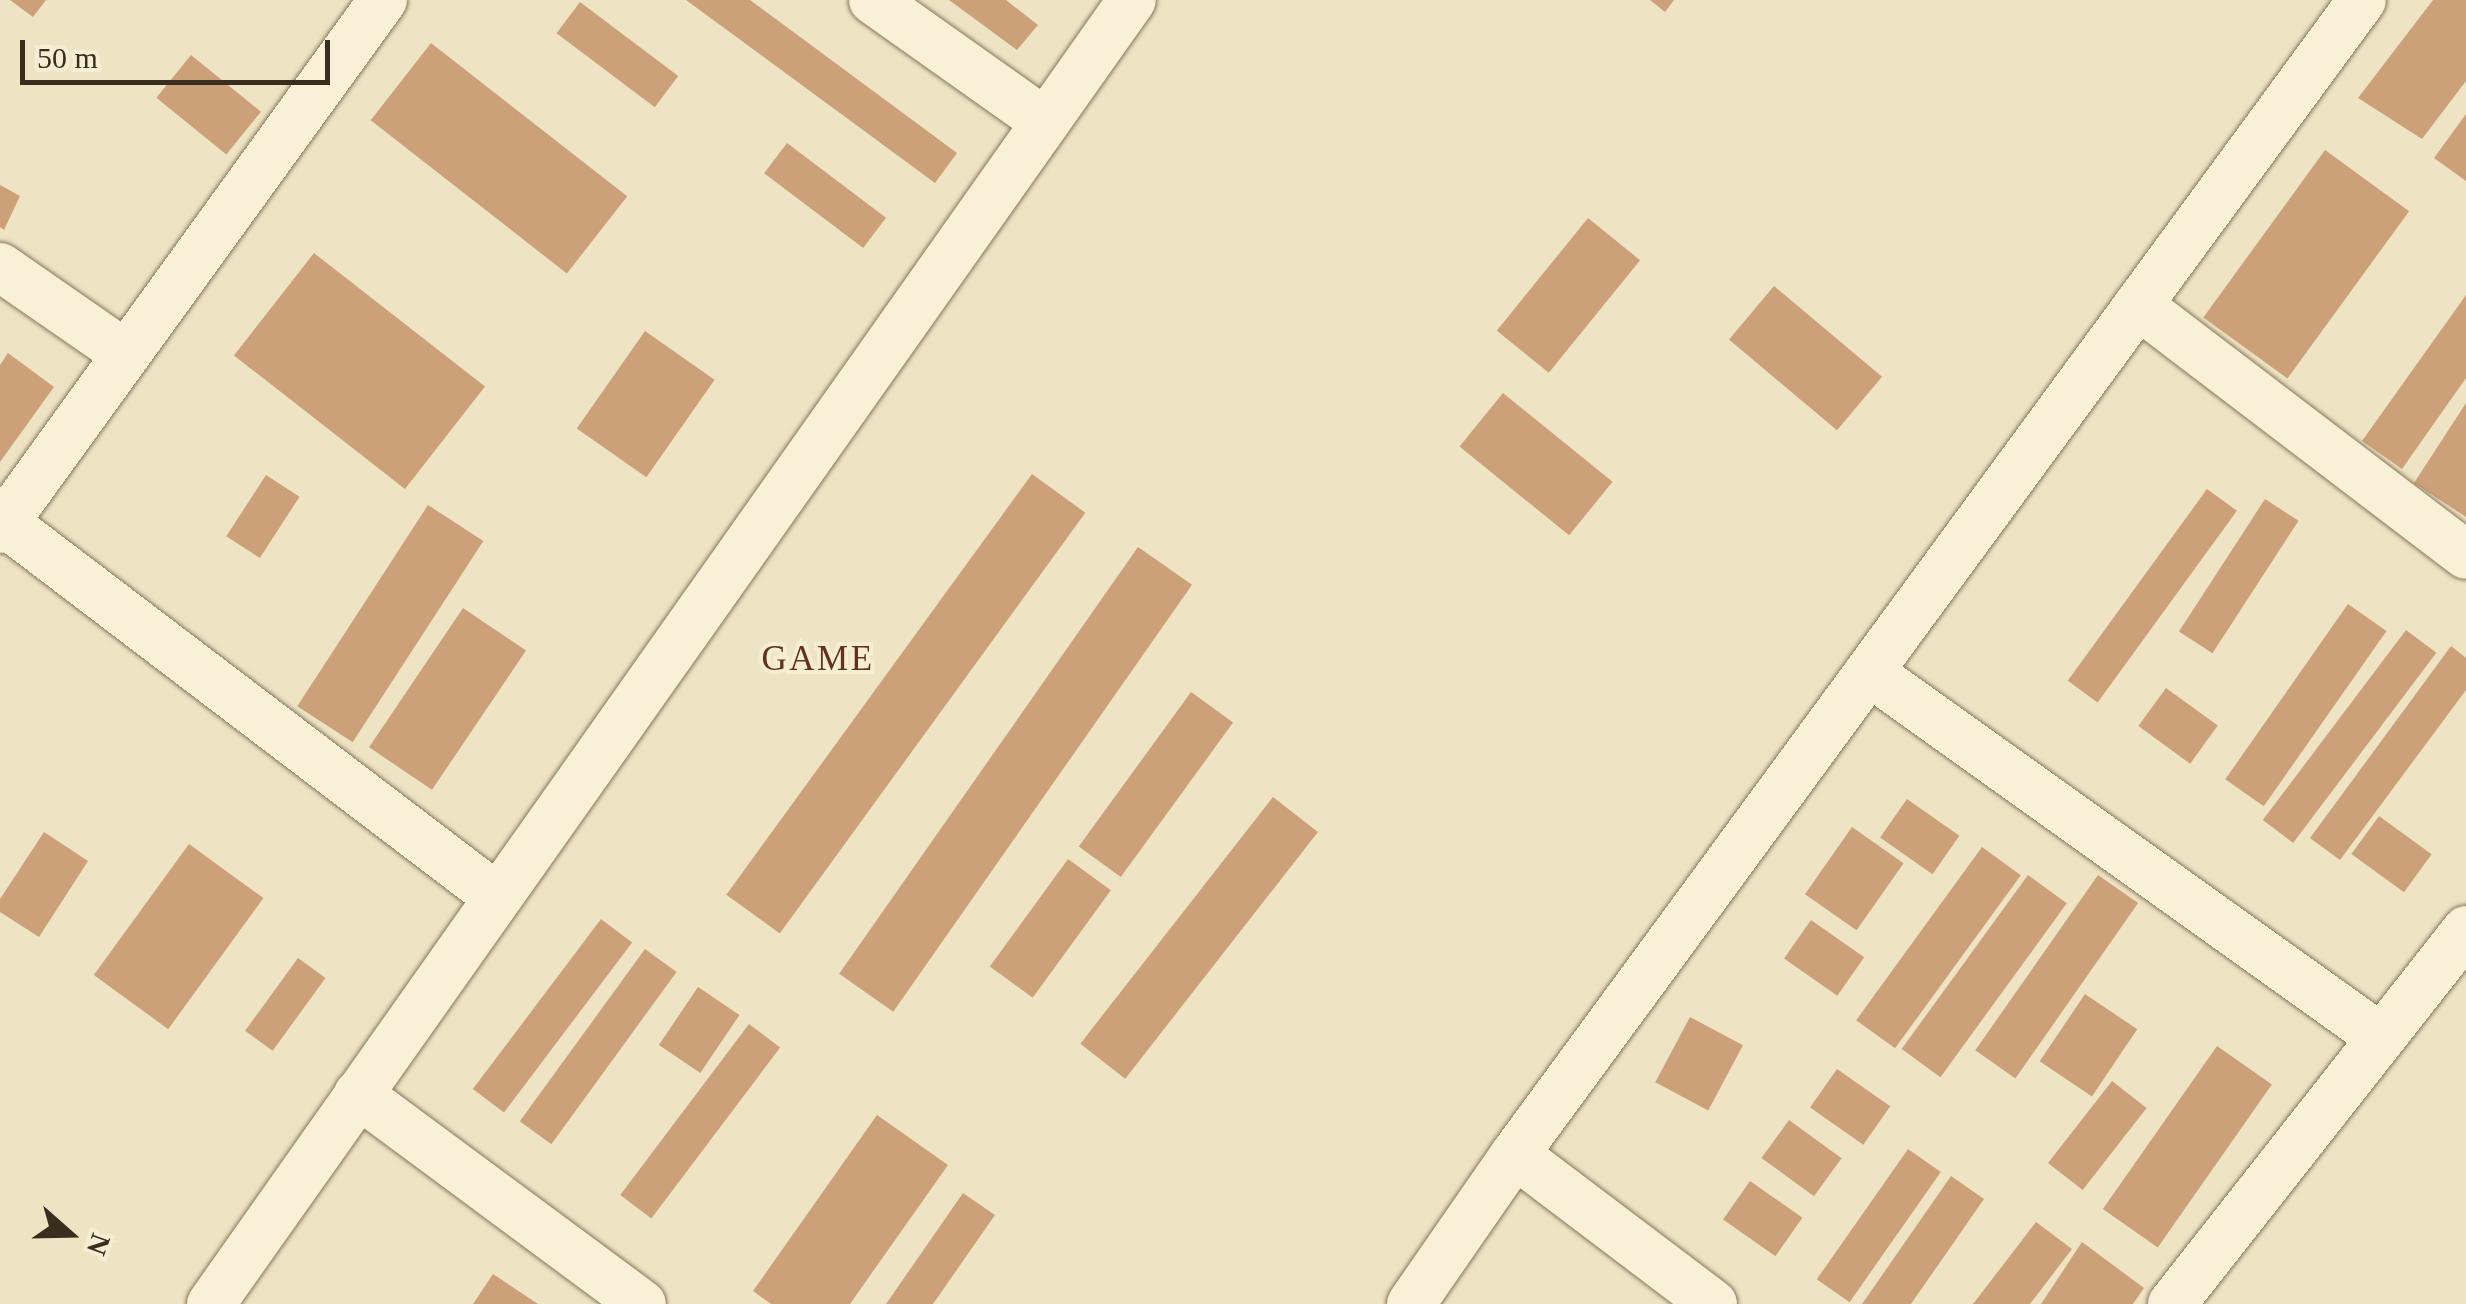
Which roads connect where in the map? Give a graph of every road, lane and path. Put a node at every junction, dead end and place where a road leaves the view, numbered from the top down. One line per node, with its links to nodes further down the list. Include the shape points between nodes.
1 (383, 0): 8 (street)
2 (873, 0): 5 (street)
3 (1132, 0): 5 (street)
4 (2362, 0): 7 (street)
5 (1046, 122): 12 (street)
6 (0, 267): 8 (street)
7 (2138, 305): 10 (street); 11 (street)
8 (124, 353): 9 (street)
9 (2, 526): 12 (street)
10 (2466, 555)
11 (1868, 672): 14 (street); 16 (street)
12 (493, 894): 15 (street)
13 (2466, 930): 14 (street)
14 (2380, 1037): 21 (street)
15 (358, 1094): 17 (street); 18 (street)
16 (1516, 1154): 19 (street); 20 (street)
17 (211, 1304)
18 (642, 1304)
19 (1411, 1304)
20 (1713, 1304)
21 (2172, 1304)

